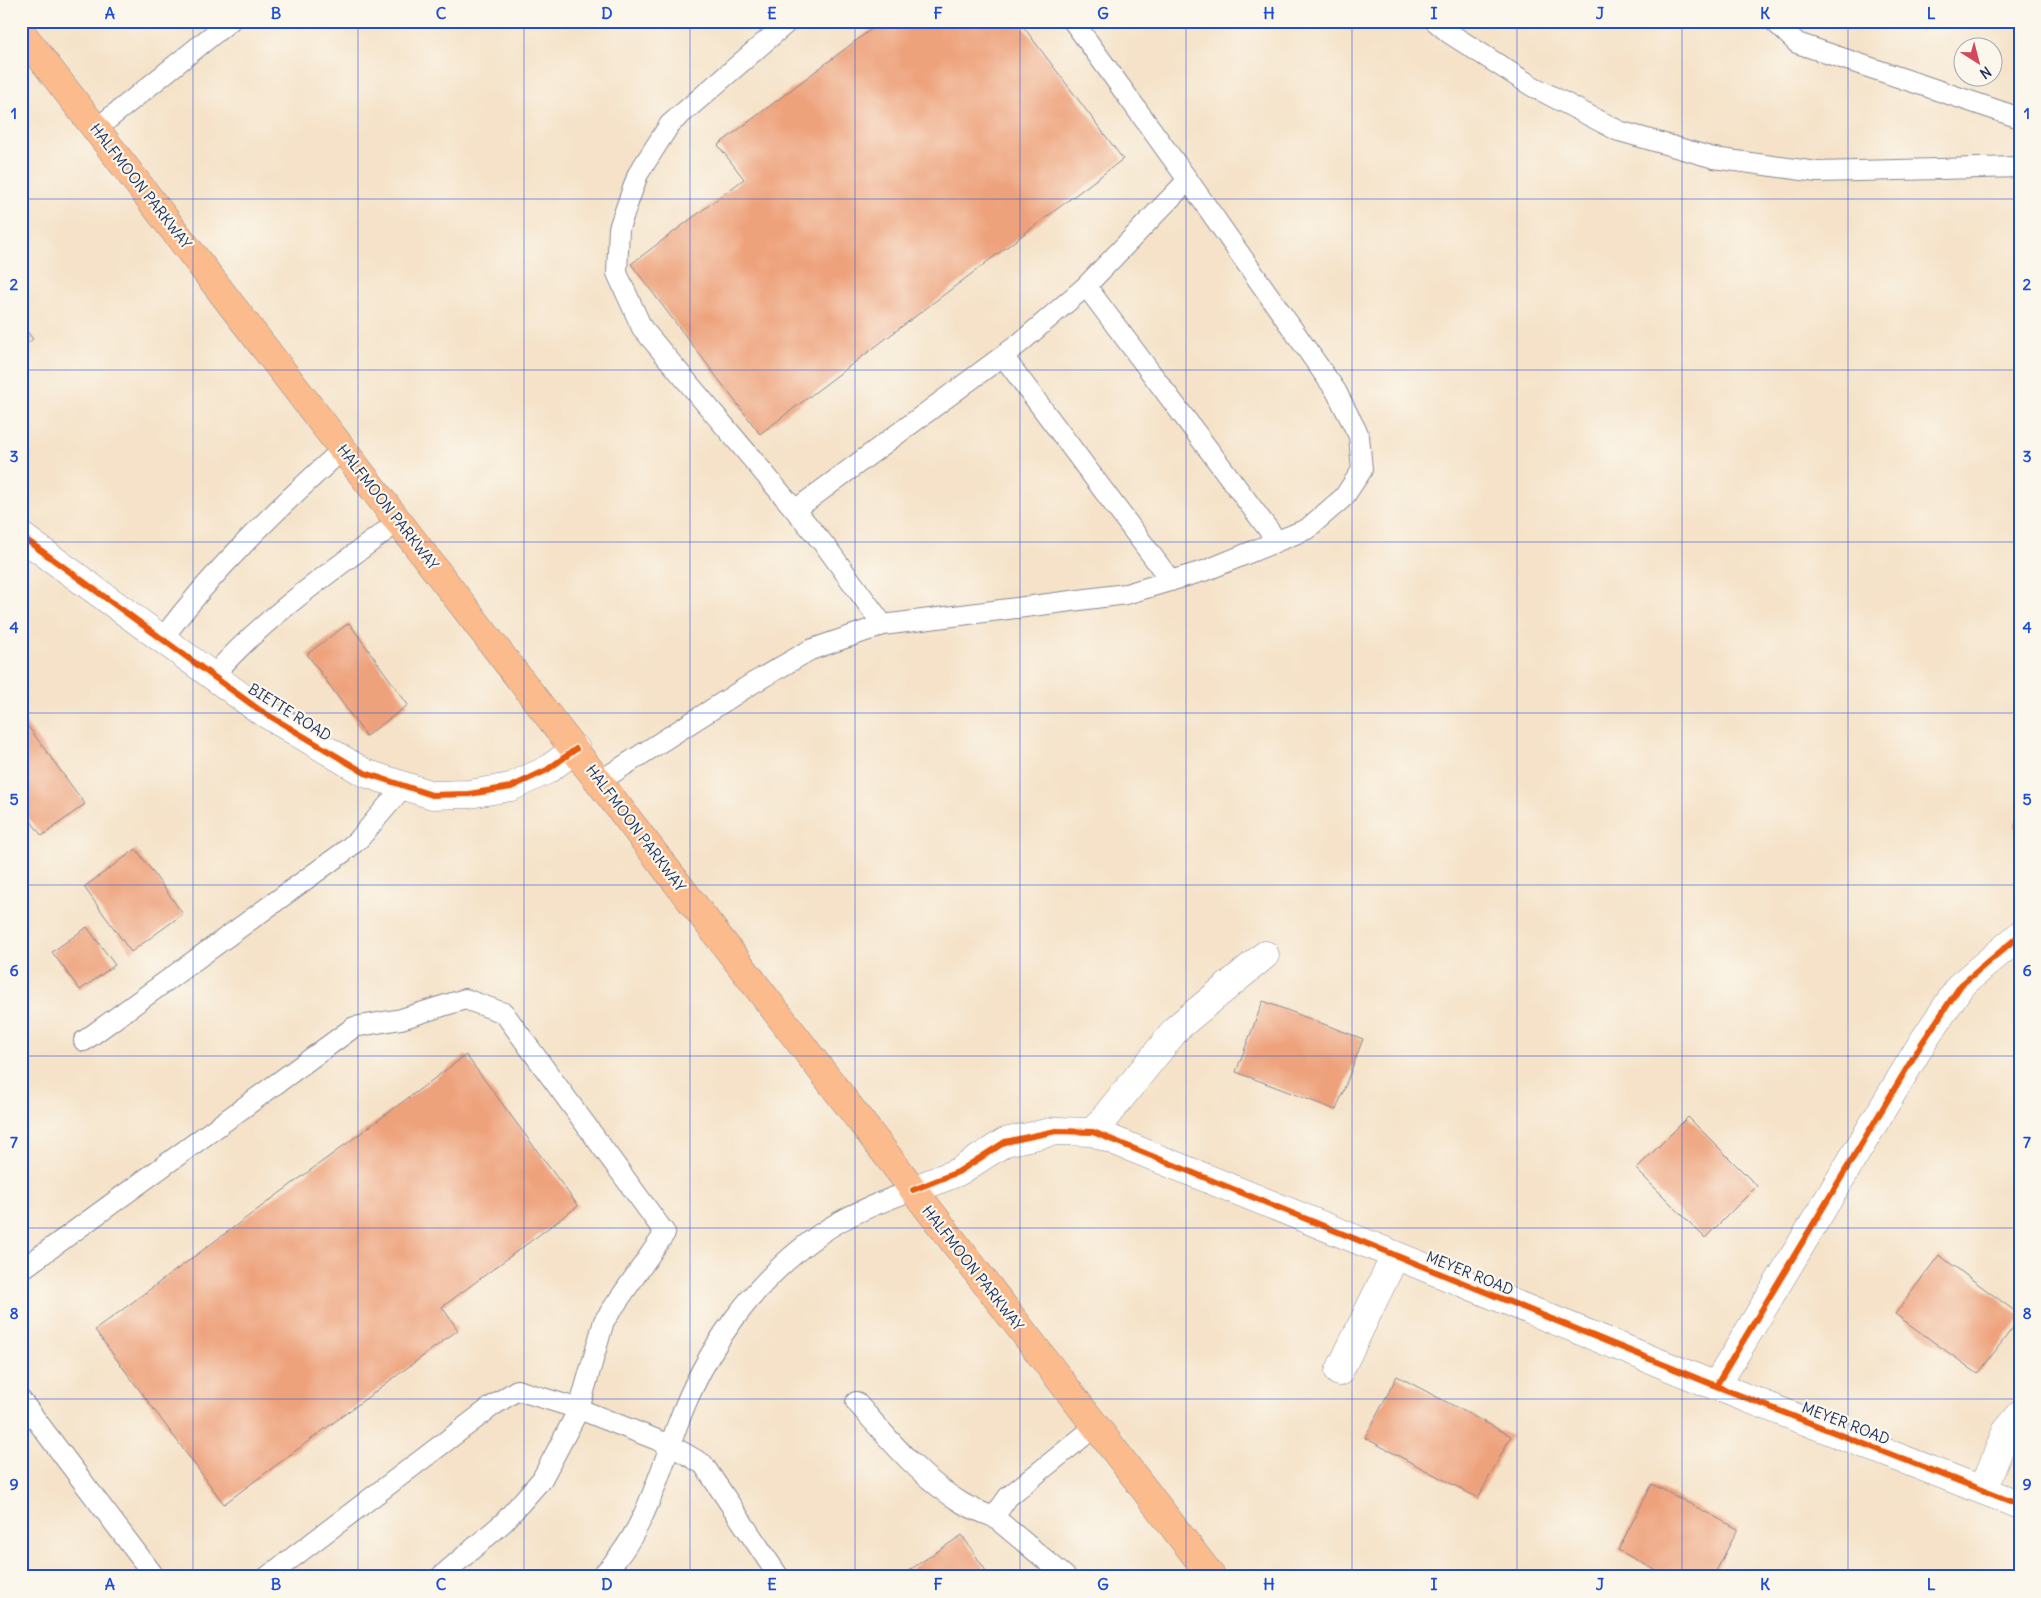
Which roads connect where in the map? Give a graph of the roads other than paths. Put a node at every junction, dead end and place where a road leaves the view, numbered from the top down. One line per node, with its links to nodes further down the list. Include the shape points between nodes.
1 (230, 21): 8 (lane)
2 (789, 21): 14 (lane, via 670,124 638,174 620,228 617,272 642,328)
3 (1073, 21): 10 (lane)
4 (1435, 21): 9 (lane, via 1448,33 1532,86 1619,131 1714,158 1817,172)
5 (1774, 21): 7 (lane, via 1797,43)
6 (21, 32): 8 (main road, HALFMOON PARKWAY)
7 (2020, 118)
8 (96, 129): 13 (main road, HALFMOON PARKWAY)
9 (2020, 167)
10 (1188, 180): 11 (lane); 17 (lane, via 1336,391 1359,436 1362,470 1344,497 1307,529)
11 (1086, 286): 12 (lane); 17 (lane)
12 (1003, 356): 14 (lane); 18 (lane)
13 (343, 448): 15 (main road, HALFMOON PARKWAY); 20 (lane, via 226,561)
14 (795, 510): 19 (lane, via 851,579)
15 (399, 521): 21 (lane, via 294,600 239,646); 22 (main road, HALFMOON PARKWAY)
16 (21, 536): 20 (street, BIETTE ROAD)
17 (1278, 541): 18 (lane)
18 (1171, 581): 19 (lane, via 1126,594)
19 (883, 625): 23 (lane, via 810,650)
20 (162, 639): 21 (street, BIETTE ROAD)
21 (213, 676): 24 (street, BIETTE ROAD, via 258,709 365,773)
22 (576, 749): 23 (main road, HALFMOON PARKWAY); 24 (street, BIETTE ROAD, via 547,770 511,787 470,794 432,795)
23 (600, 781): 29 (main road, HALFMOON PARKWAY)
24 (404, 786): 27 (lane, via 345,851)
25 (2020, 935): 33 (street, via 1961,985 1922,1043)
26 (1265, 955): 28 (street, via 1178,1027)
27 (84, 1041)
28 (1093, 1132): 29 (street, MEYER ROAD, via 1056,1131 1005,1142 958,1172); 30 (street, MEYER ROAD)
29 (913, 1190): 38 (main road, HALFMOON PARKWAY); 39 (lane, via 871,1206 821,1233 734,1315 704,1363)
30 (1395, 1256): 32 (street); 33 (street, MEYER ROAD)
31 (21, 1270): 36 (lane, via 354,1027 402,1019 465,999 504,1013 665,1233 604,1321)
32 (1339, 1372)
33 (1716, 1386): 40 (street, MEYER ROAD)
34 (21, 1400): 44 (lane)
35 (856, 1402): 42 (lane, via 930,1479 962,1503)
36 (579, 1409): 39 (lane); 45 (lane, via 518,1390); 46 (lane, via 542,1479 504,1522)
37 (2020, 1416): 40 (street, via 2006,1432)
38 (1096, 1426): 42 (lane, via 1008,1497); 49 (main road, HALFMOON PARKWAY)
39 (670, 1445): 43 (lane, via 703,1464); 47 (lane, via 631,1540)
40 (1983, 1490): 41 (street, MEYER ROAD)
41 (2020, 1505)
42 (994, 1517): 48 (lane)
43 (775, 1575)
44 (155, 1577)
45 (267, 1577)
46 (440, 1577)
47 (600, 1577)
48 (1066, 1577)
49 (1212, 1577)

